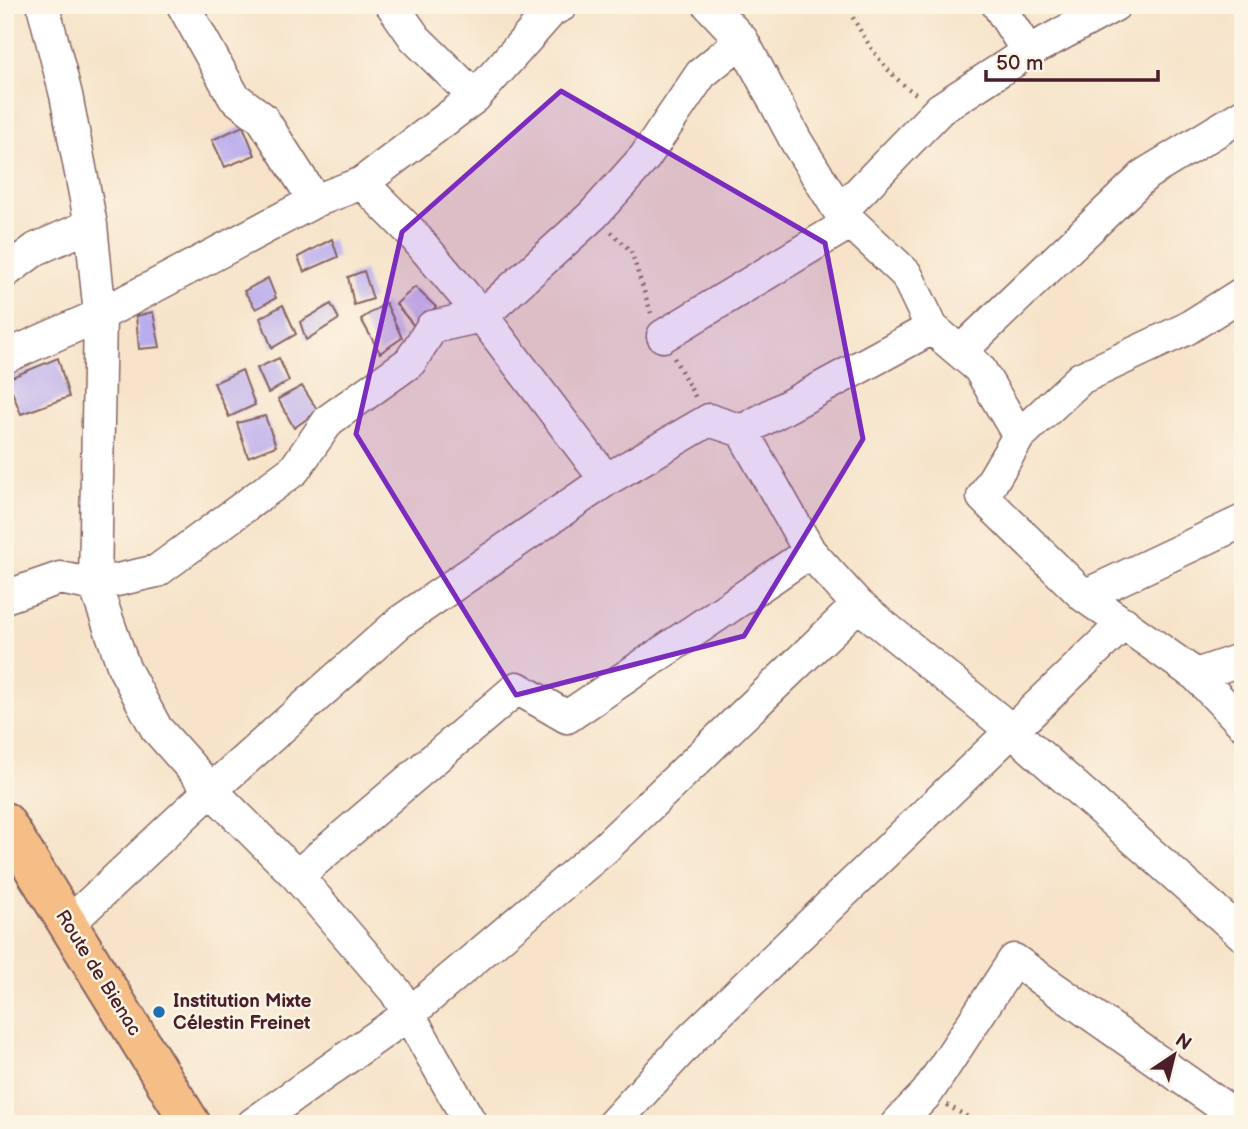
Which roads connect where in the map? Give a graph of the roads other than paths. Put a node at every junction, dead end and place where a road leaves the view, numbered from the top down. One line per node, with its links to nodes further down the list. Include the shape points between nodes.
1 (43, 5): 15 (street)
2 (183, 5): 13 (street, via 234,97 262,118)
3 (392, 5): 10 (street, via 415,38)
4 (562, 5): 10 (street, via 552,10)
5 (709, 5): 8 (street)
6 (998, 5): 9 (street)
7 (1115, 5): 9 (street)
8 (742, 40): 14 (street, via 796,141); 19 (street, via 701,74 645,158 593,215)
9 (1028, 52): 14 (street, via 940,109)
10 (475, 97): 12 (street)
11 (1243, 115): 22 (street, via 1146,174)
12 (362, 183): 13 (street); 19 (street, via 411,232)
13 (315, 201): 18 (street)
14 (845, 217): 20 (street, via 906,274); 21 (street)
15 (91, 225): 16 (street, via 36,249); 18 (street)
16 (5, 272)
17 (1243, 293): 25 (street, via 1186,329 1081,378)
18 (100, 315): 23 (street); 29 (street)
19 (482, 316): 26 (street); 29 (street, via 432,327 410,362 329,420 294,470 157,571)
20 (932, 328): 22 (street); 24 (street)
21 (663, 336)
22 (960, 352): 25 (street, via 979,368)
23 (5, 357)
24 (742, 431): 26 (street, via 709,420); 28 (street)
25 (1019, 436): 30 (street, via 983,497)
26 (606, 480): 38 (street, via 400,622)
27 (1243, 521): 30 (street)
28 (810, 552): 32 (street); 40 (street, via 567,717 517,688)
29 (94, 585): 31 (street, via 60,578); 38 (street, via 124,668 156,728)
30 (1084, 596): 33 (street)
31 (5, 597)
32 (858, 605): 37 (street); 43 (street, via 605,848)
33 (1124, 623): 35 (street); 37 (street)
34 (1243, 659): 35 (street)
35 (1196, 675): 36 (street)
36 (1243, 724)
37 (1011, 730): 42 (street); 48 (street, via 692,1038)
38 (211, 790): 40 (street); 41 (street)
39 (5, 822): 41 (main road, Route de Bienac)
40 (298, 876): 43 (street, via 396,992)
41 (68, 924): 45 (main road, Route de Bienac)
42 (1243, 935)
43 (409, 1014): 46 (street); 47 (street)
44 (1243, 1121): 49 (street, via 1014,960 927,1093)
45 (191, 1124)
46 (253, 1124)
47 (471, 1124)
48 (613, 1124)
49 (897, 1124)

